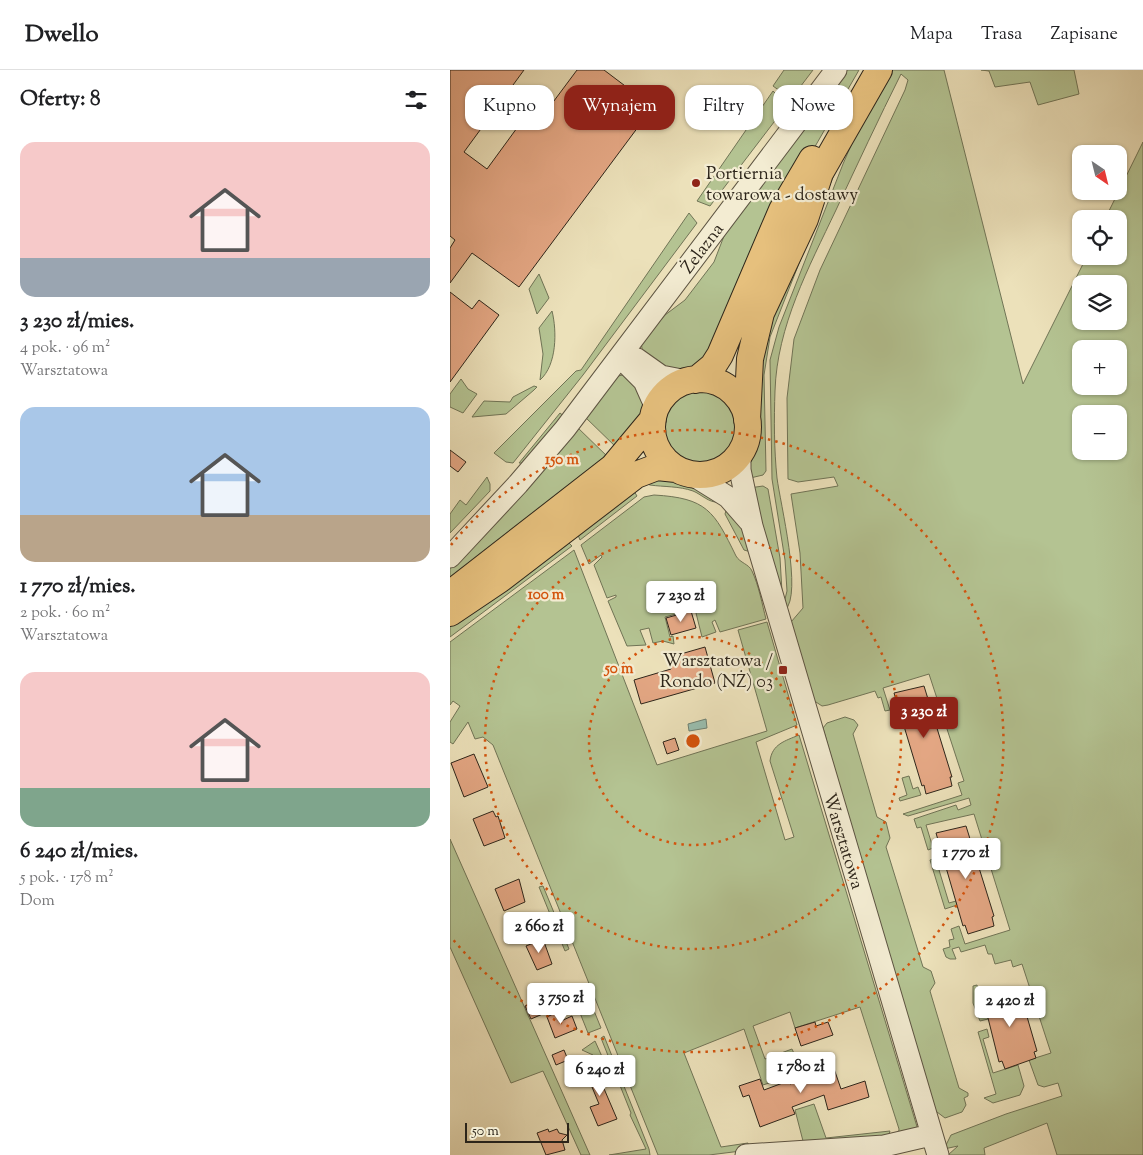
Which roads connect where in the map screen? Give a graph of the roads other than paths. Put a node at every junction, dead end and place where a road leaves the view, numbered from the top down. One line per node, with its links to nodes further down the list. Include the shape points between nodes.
1 (836, 70): 4 (street, Żelazna)
2 (864, 70): 5 (main road, via 782,210 720,355 713,366)
3 (878, 70): 7 (main road, via 820,173 805,219 764,305 750,359)
4 (622, 354): 5 (street, via 637,359 661,376); 6 (street, via 648,387); 11 (street, Żelazna, via 541,458)
5 (691, 381): 6 (main road, via 668,391); 7 (main road, via 711,381 732,392 742,405)
6 (654, 414): 9 (main road, via 655,445 662,456); 12 (main road, via 613,467)
7 (747, 420): 8 (main road, via 746,439)
8 (740, 452): 9 (main road, via 716,472); 10 (street, Warsztatowa, via 740,470)
9 (684, 471): 10 (street, Warsztatowa, via 728,497); 13 (main road, via 657,467 645,469)
10 (752, 526): 14 (street, Warsztatowa)
11 (450, 557)
12 (450, 594)
13 (450, 613)
14 (932, 1135): 15 (street, via 884,1146); 16 (street, Warsztatowa)
15 (746, 1155)
16 (938, 1155)

